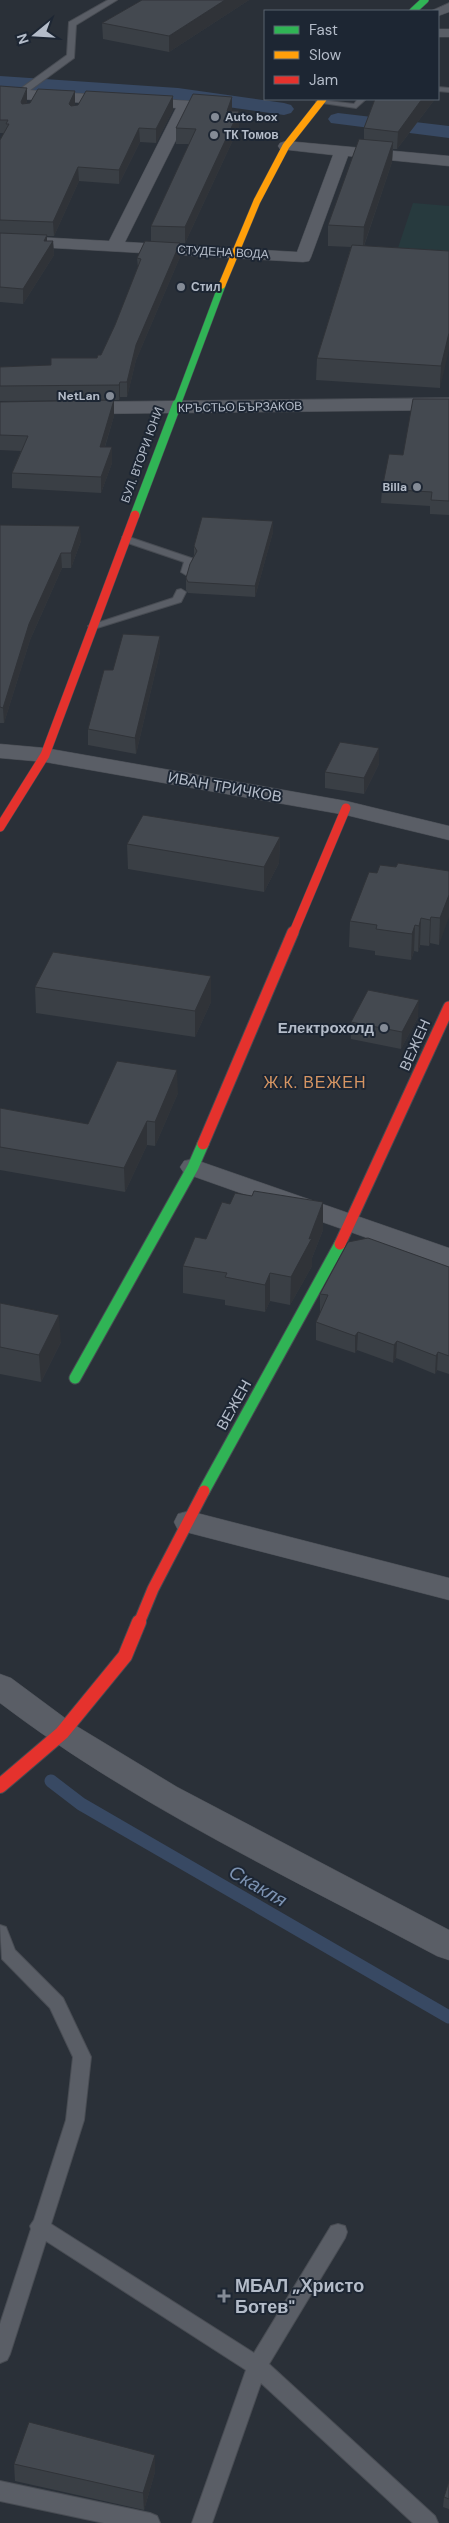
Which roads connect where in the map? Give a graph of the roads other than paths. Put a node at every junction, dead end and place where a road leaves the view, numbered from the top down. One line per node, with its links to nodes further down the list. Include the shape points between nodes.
1 (113, 0): 4 (lane, via 72,24 71,56)
2 (425, 0): 3 (street)
3 (414, 10)
4 (30, 92): 5 (street); 12 (street, via 82,101 186,104)
5 (0, 93)
6 (321, 100): 7 (lane, via 356,106); 8 (street, БУЛ. ВТОРИ ЮНИ)
7 (361, 100)
8 (286, 146): 9 (street); 13 (street, БУЛ. ВТОРИ ЮНИ)
9 (342, 151): 10 (street); 13 (street, СТУДЕНА ВОДА, via 303,257)
10 (449, 161)
11 (0, 240): 12 (street, СТУДЕНА ВОДА)
12 (115, 246): 13 (street, СТУДЕНА ВОДА)
13 (234, 253): 16 (street, БУЛ. ВТОРИ ЮНИ)
14 (449, 404): 16 (street, КРЪСТЬО БЪРЗАКОВ)
15 (60, 408): 16 (street, КРЪСТЬО БЪРЗАКОВ)
16 (174, 408): 17 (street, БУЛ. ВТОРИ ЮНИ)
17 (126, 539): 18 (lane, via 190,560); 20 (street, БУЛ. ВТОРИ ЮНИ)
18 (186, 572)
19 (181, 592): 20 (lane, via 177,600)
20 (93, 626): 22 (street, БУЛ. ВТОРИ ЮНИ)
21 (0, 752): 22 (street, ИВАН ТРИЧКОВ)
22 (45, 755): 23 (street, ИВАН ТРИЧКОВ); 24 (street, БУЛ. ВТОРИ ЮНИ)
23 (346, 808): 25 (street, ИВАН ТРИЧКОВ); 27 (street)
24 (0, 827)
25 (449, 833)
26 (449, 1007): 28 (street, ВЕЖЕН)
27 (193, 1167): 28 (street); 30 (street)
28 (351, 1223): 29 (street); 31 (street, ВЕЖЕН)
29 (449, 1258)
30 (75, 1378)
31 (189, 1522): 32 (street); 34 (street, ВЕЖЕН, via 153,1589 125,1656)
32 (449, 1590)
33 (0, 1686): 34 (street)
34 (62, 1733): 35 (street, ВЕЖЕН); 37 (street, via 165,1796)
35 (0, 1786)
36 (0, 1932): 38 (lane, via 8,1954 56,2003 82,2057 75,2120)
37 (449, 1946)
38 (39, 2226): 40 (lane); 41 (lane)
39 (338, 2232): 41 (lane)
40 (0, 2354)
41 (257, 2366): 44 (lane); 45 (lane)
42 (0, 2492): 43 (lane)
43 (150, 2523)
44 (202, 2523)
45 (428, 2523)

